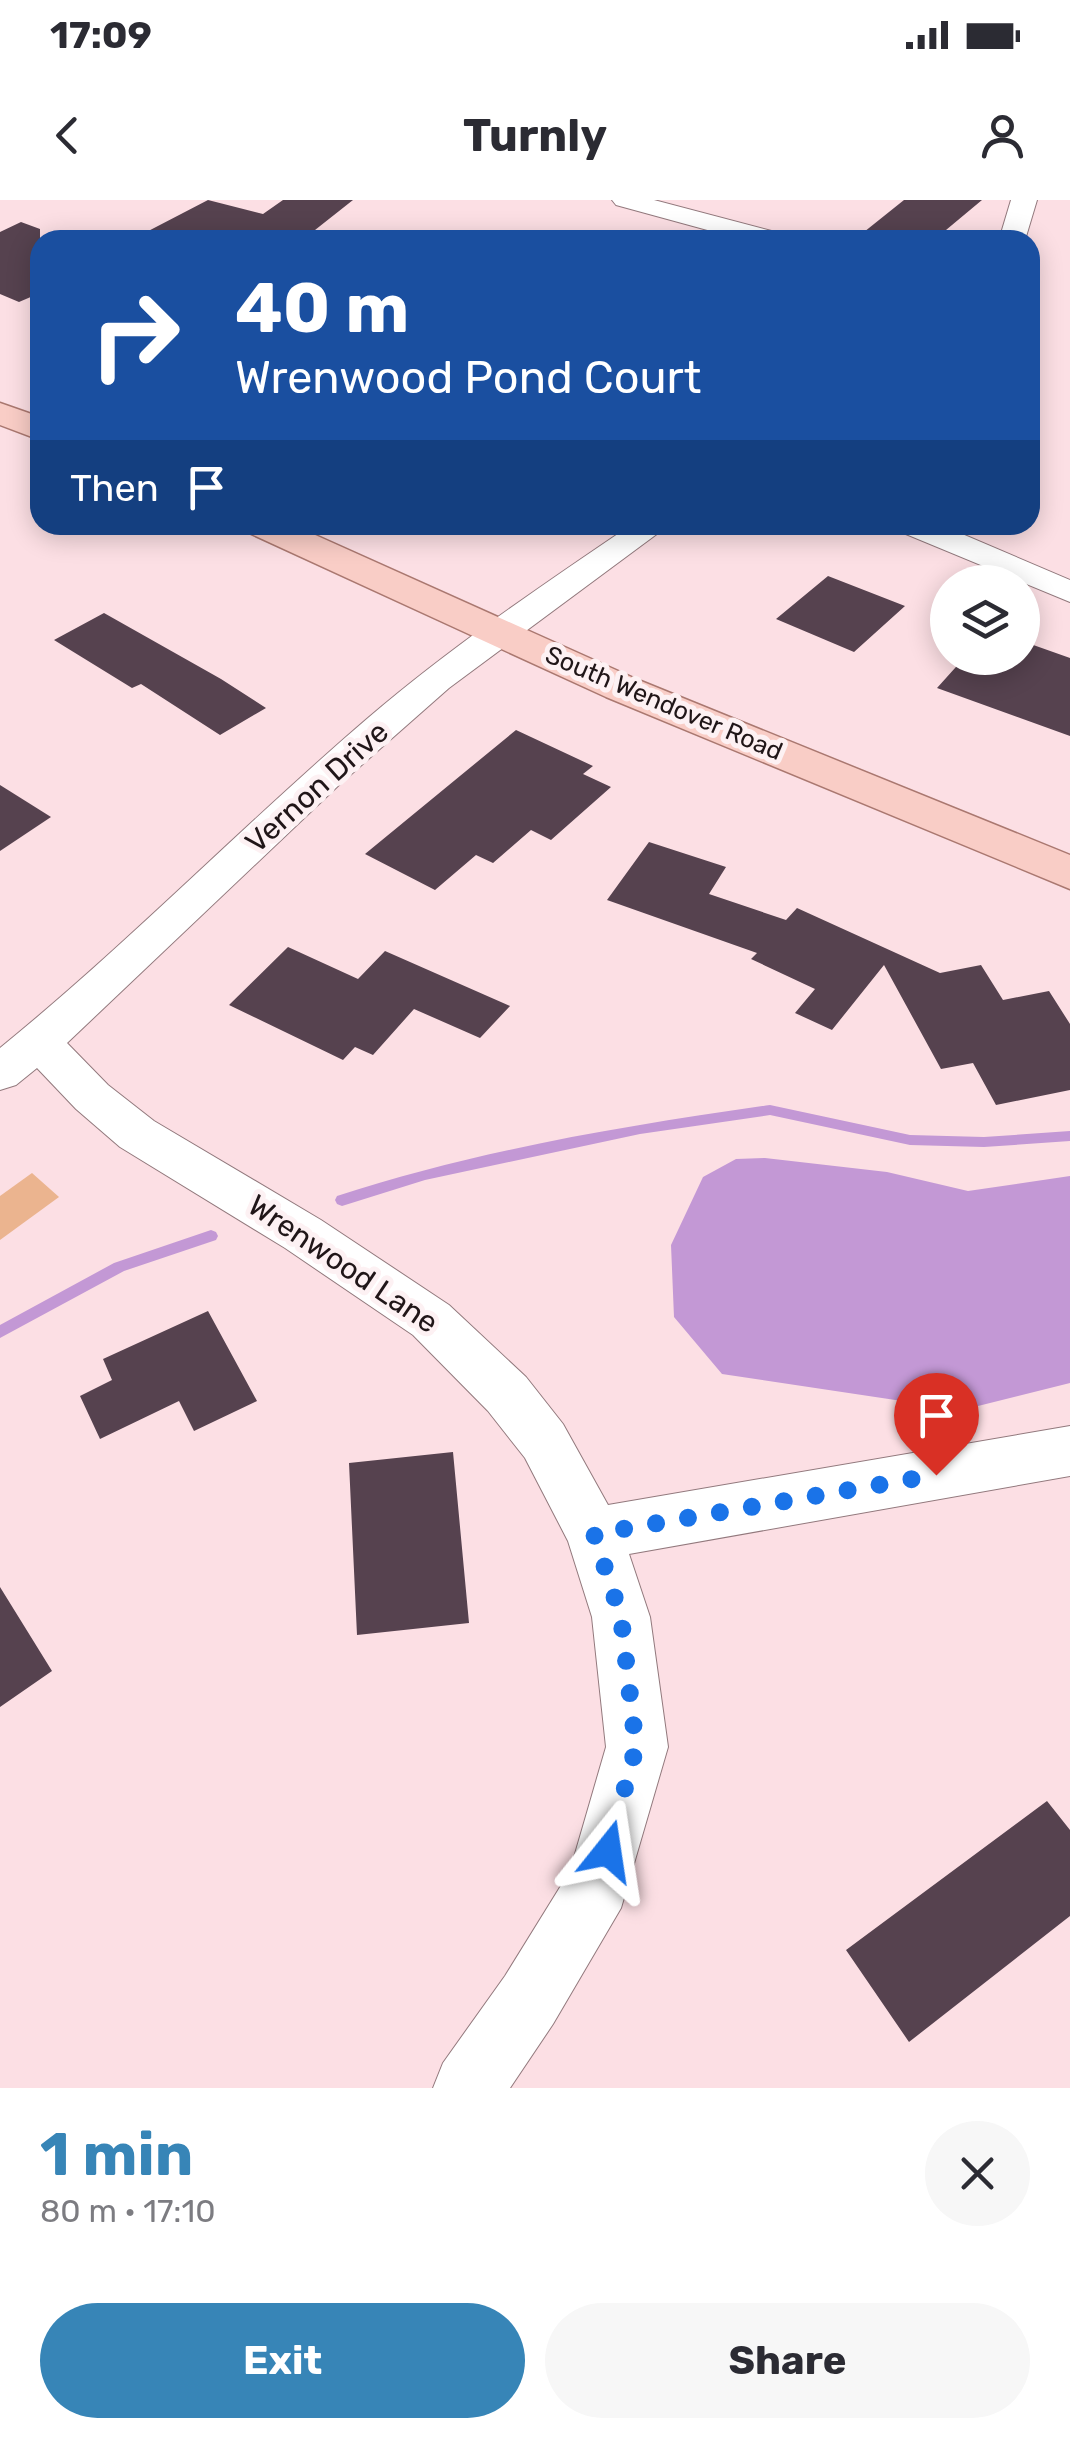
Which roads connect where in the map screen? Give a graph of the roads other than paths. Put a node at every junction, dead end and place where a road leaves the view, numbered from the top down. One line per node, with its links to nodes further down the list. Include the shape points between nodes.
1 (625, 200): 3 (street)
2 (1024, 200): 4 (street)
3 (737, 230)
4 (1015, 230)
5 (0, 412): 6 (main road)
6 (30, 425)
7 (284, 535): 11 (main road, South Wendover Road)
8 (639, 535): 11 (street, Vernon Drive)
9 (936, 535): 10 (street)
10 (1070, 592)
11 (502, 633): 12 (main road, South Wendover Road); 13 (street, Vernon Drive, via 328,775)
12 (1070, 873)
13 (20, 1057): 15 (street, Wrenwood Lane, via 92,1097 137,1134 431,1320 507,1394 544,1442)
14 (1070, 1451): 15 (street)
15 (594, 1534): 16 (street, Wrenwood Lane, via 621,1617 636,1747 598,1886)
16 (468, 2088)

